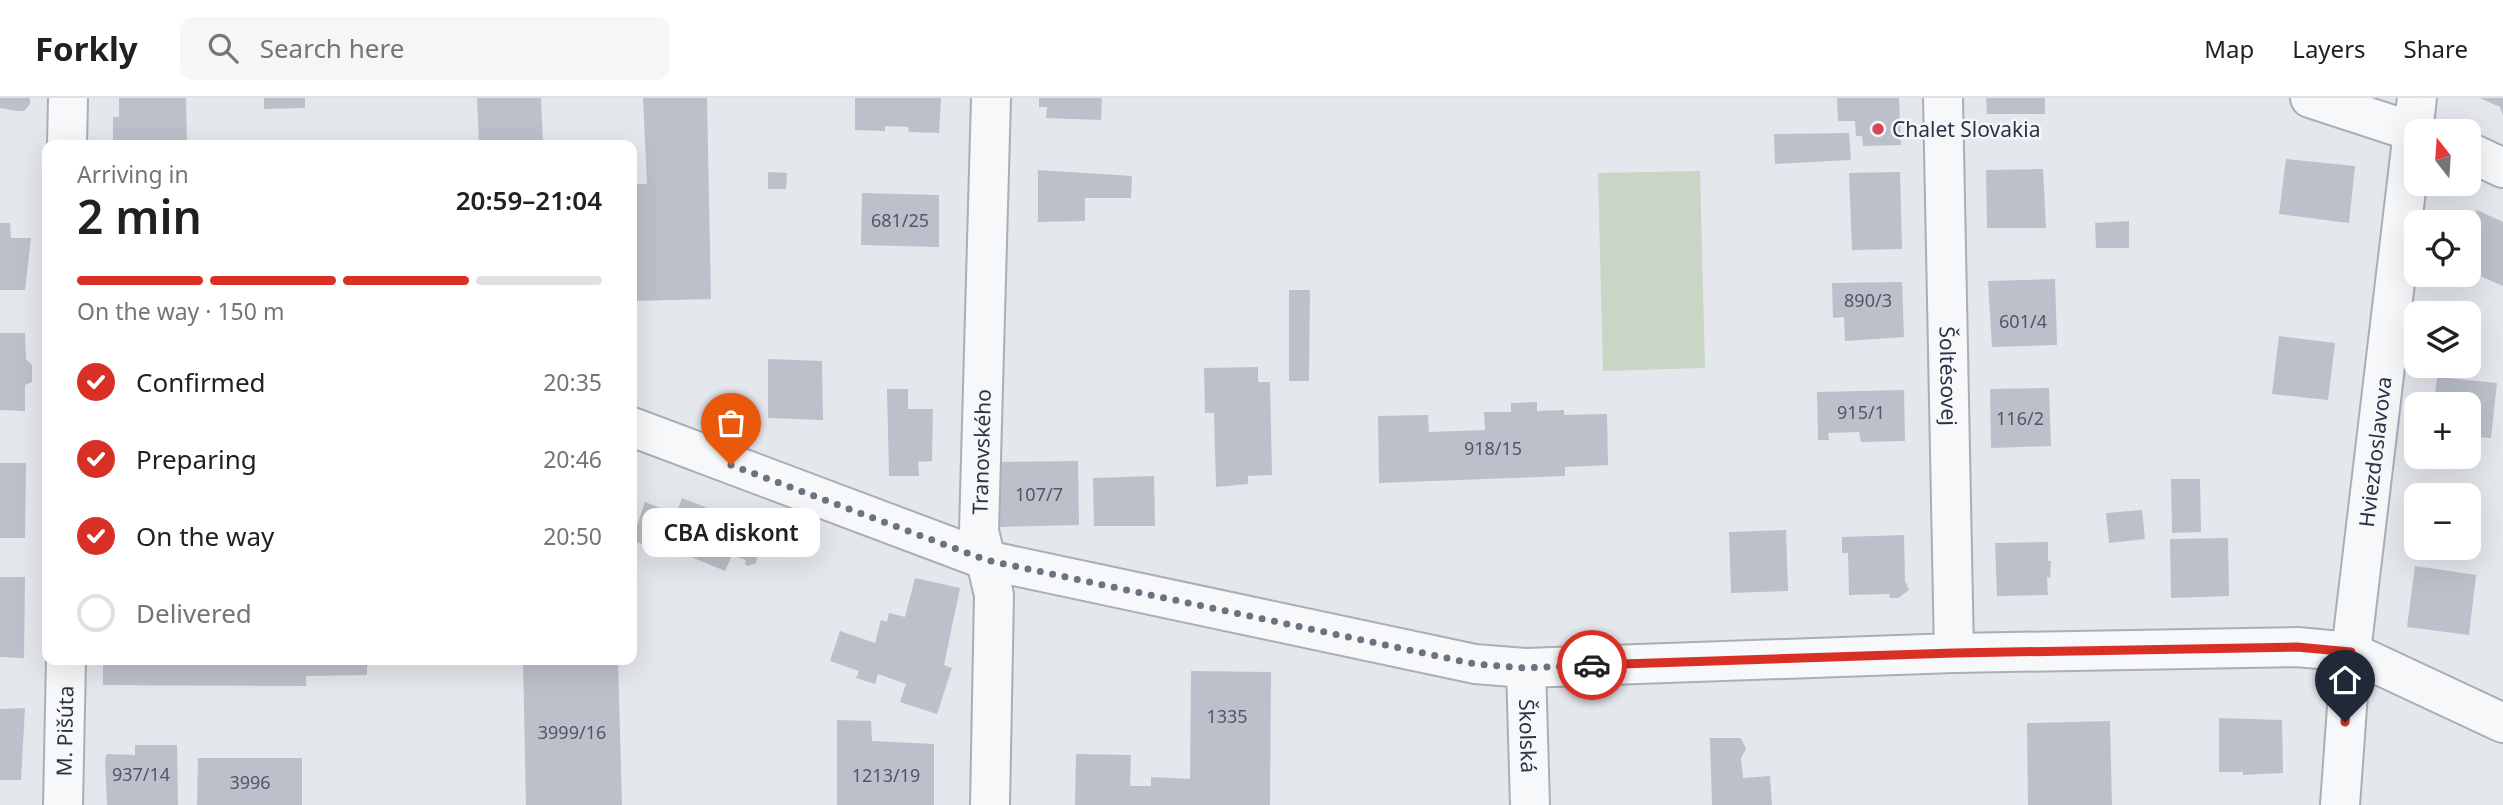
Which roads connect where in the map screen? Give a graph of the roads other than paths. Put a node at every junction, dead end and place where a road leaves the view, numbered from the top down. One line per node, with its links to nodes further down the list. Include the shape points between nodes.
1 (68, 98): 6 (street)
2 (991, 98): 11 (street, Tranovského, via 979,531)
3 (1943, 98): 13 (street, Šoltésovej)
4 (2310, 98): 5 (street)
5 (2406, 119)
6 (67, 140)
7 (2482, 158): 8 (street)
8 (2503, 168)
9 (2406, 196): 12 (street, Hviezdoslavova)
10 (637, 429): 11 (street)
11 (986, 560): 15 (street, via 1475,664); 18 (street, Tranovského, via 994,595)
12 (2351, 652): 13 (street, via 2297,647); 16 (street); 20 (street, Hviezdoslavova)
13 (1954, 653): 15 (street)
14 (66, 665): 17 (street, M. Pišúta)
15 (1526, 668): 19 (street, Školská)
16 (2503, 723)
17 (63, 805)
18 (990, 805)
19 (1530, 805)
20 (2340, 805)

